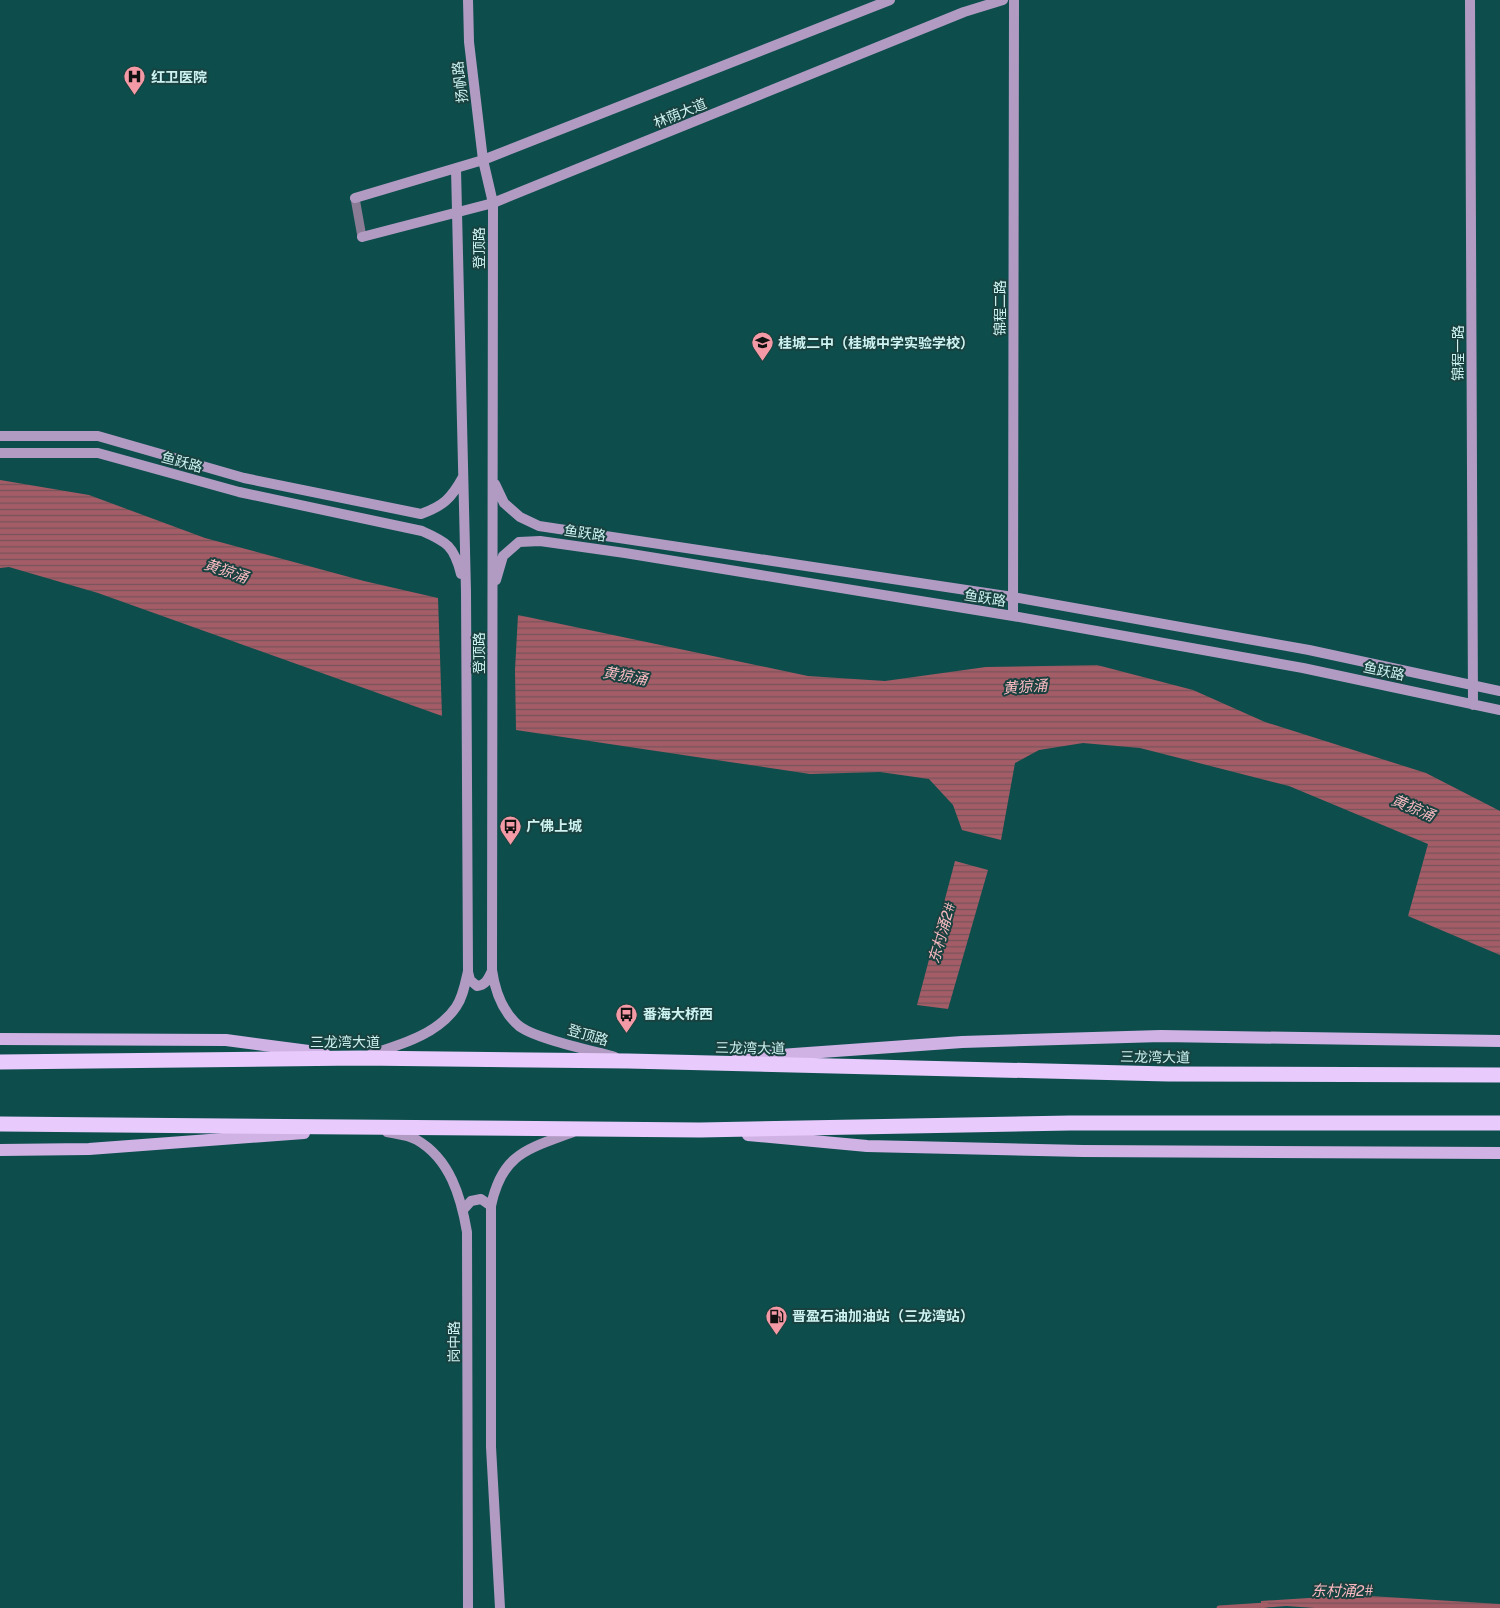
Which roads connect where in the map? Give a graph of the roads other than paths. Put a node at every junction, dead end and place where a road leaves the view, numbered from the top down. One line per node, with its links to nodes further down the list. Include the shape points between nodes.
1 (468, 0): 6 (street, 扬帆路, via 469,42)
2 (890, 0): 6 (street, 林荫大道)
3 (1003, 0): 9 (street, 林荫大道, via 964,12)
4 (1014, 0): 18 (street, 锦程二路)
5 (1470, 0): 20 (street, 锦程一路)
6 (483, 160): 7 (street, 林荫大道); 9 (street, 登顶路)
7 (456, 169): 8 (street, 林荫大道); 10 (street, 登顶路)
8 (355, 198): 11 (lane)
9 (493, 203): 10 (street, 林荫大道); 15 (street, 登顶路)
10 (457, 212): 11 (street, 林荫大道); 14 (street, 登顶路)
11 (362, 237)
12 (0, 436): 14 (street, 鱼跃路, via 98,436 244,478 420,514 446,501)
13 (0, 453): 17 (street, 鱼跃路, via 98,453 239,492 422,531 443,540 457,556)
14 (464, 476): 17 (street, 登顶路)
15 (493, 478): 16 (street, 登顶路); 18 (street, 鱼跃路, via 504,503 520,517 539,526)
16 (493, 590): 19 (street, 鱼跃路, via 504,556 519,542 540,541); 24 (street, 登顶路)
17 (466, 592): 25 (street, 登顶路)
18 (1013, 597): 19 (street, 锦程二路); 20 (street, 鱼跃路, via 1309,650)
19 (1013, 616): 22 (street, 鱼跃路, via 1303,668)
20 (1473, 686): 21 (street, 鱼跃路); 22 (street, 锦程一路)
21 (1500, 691)
22 (1473, 705): 23 (street, 鱼跃路)
23 (1500, 710)
24 (492, 970): 25 (street, via 483,985 476,986); 29 (street, 登顶路, via 494,989 519,1026)
25 (468, 971): 28 (street, 登顶路, via 464,990 455,1008 436,1028)
26 (0, 1039): 28 (main road, via 226,1040)
27 (1500, 1041): 31 (main road, via 1131,1037 962,1042)
28 (359, 1058): 29 (highway, 三龙湾大道); 30 (highway, 三龙湾大道)
29 (628, 1061): 31 (highway, 三龙湾大道)
30 (0, 1062)
31 (675, 1062): 32 (highway, 三龙湾大道, via 1168,1074)
32 (1500, 1075)
33 (1500, 1123): 37 (highway, via 1070,1123)
34 (0, 1124): 35 (highway)
35 (372, 1128): 36 (highway); 38 (main road, via 89,1149); 41 (street, 岗中路, via 415,1139 432,1151 451,1176)
36 (579, 1130): 37 (highway); 40 (street, via 525,1150 511,1161 494,1192)
37 (700, 1130): 39 (main road, via 867,1146 1083,1151)
38 (0, 1150)
39 (1500, 1152)
40 (491, 1206): 41 (street, via 481,1199 467,1203); 43 (street, via 491,1447)
41 (463, 1210): 42 (street, 岗中路, via 467,1232)
42 (468, 1608)
43 (500, 1608)

